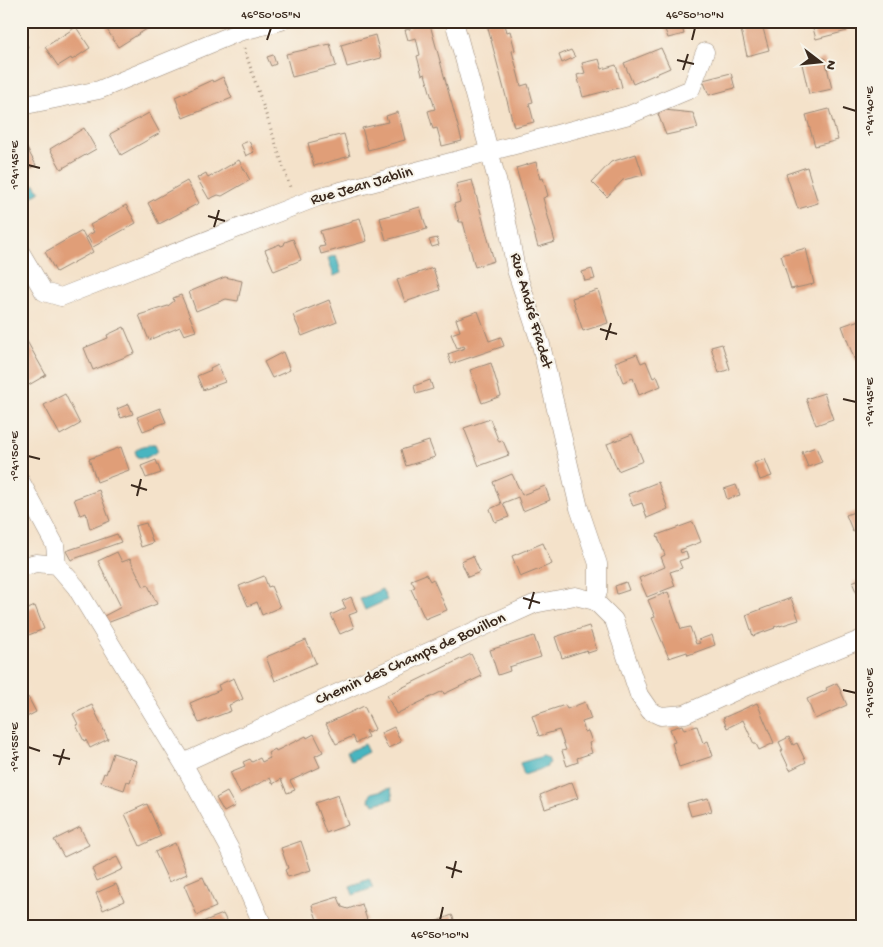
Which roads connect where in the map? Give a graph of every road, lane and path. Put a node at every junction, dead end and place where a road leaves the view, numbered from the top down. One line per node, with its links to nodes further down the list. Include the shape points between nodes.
1 (281, 21): 3 (street)
2 (454, 21): 6 (street, Rue André Fradet)
3 (239, 32): 5 (street, via 99,90); 7 (path)
4 (705, 52): 6 (street, Rue Jean Jablin, via 691,89 629,115)
5 (21, 106)
6 (490, 152): 7 (street, Rue Jean Jablin, via 318,197); 12 (street, Rue André Fradet, via 516,270 541,345 579,508 598,564)
7 (296, 206): 8 (street, Rue Jean Jablin, via 61,297 44,292)
8 (21, 253)
9 (21, 482): 10 (street, via 55,545)
10 (58, 565): 11 (street, via 36,563); 14 (street, via 76,587)
11 (21, 567)
12 (595, 602): 13 (street, via 614,620 639,695 650,710 661,716 685,714); 14 (street, Chemin des Champs de Bouillon, via 575,596 534,604)
13 (862, 639)
14 (183, 762): 15 (street, via 231,851)
15 (263, 926)

